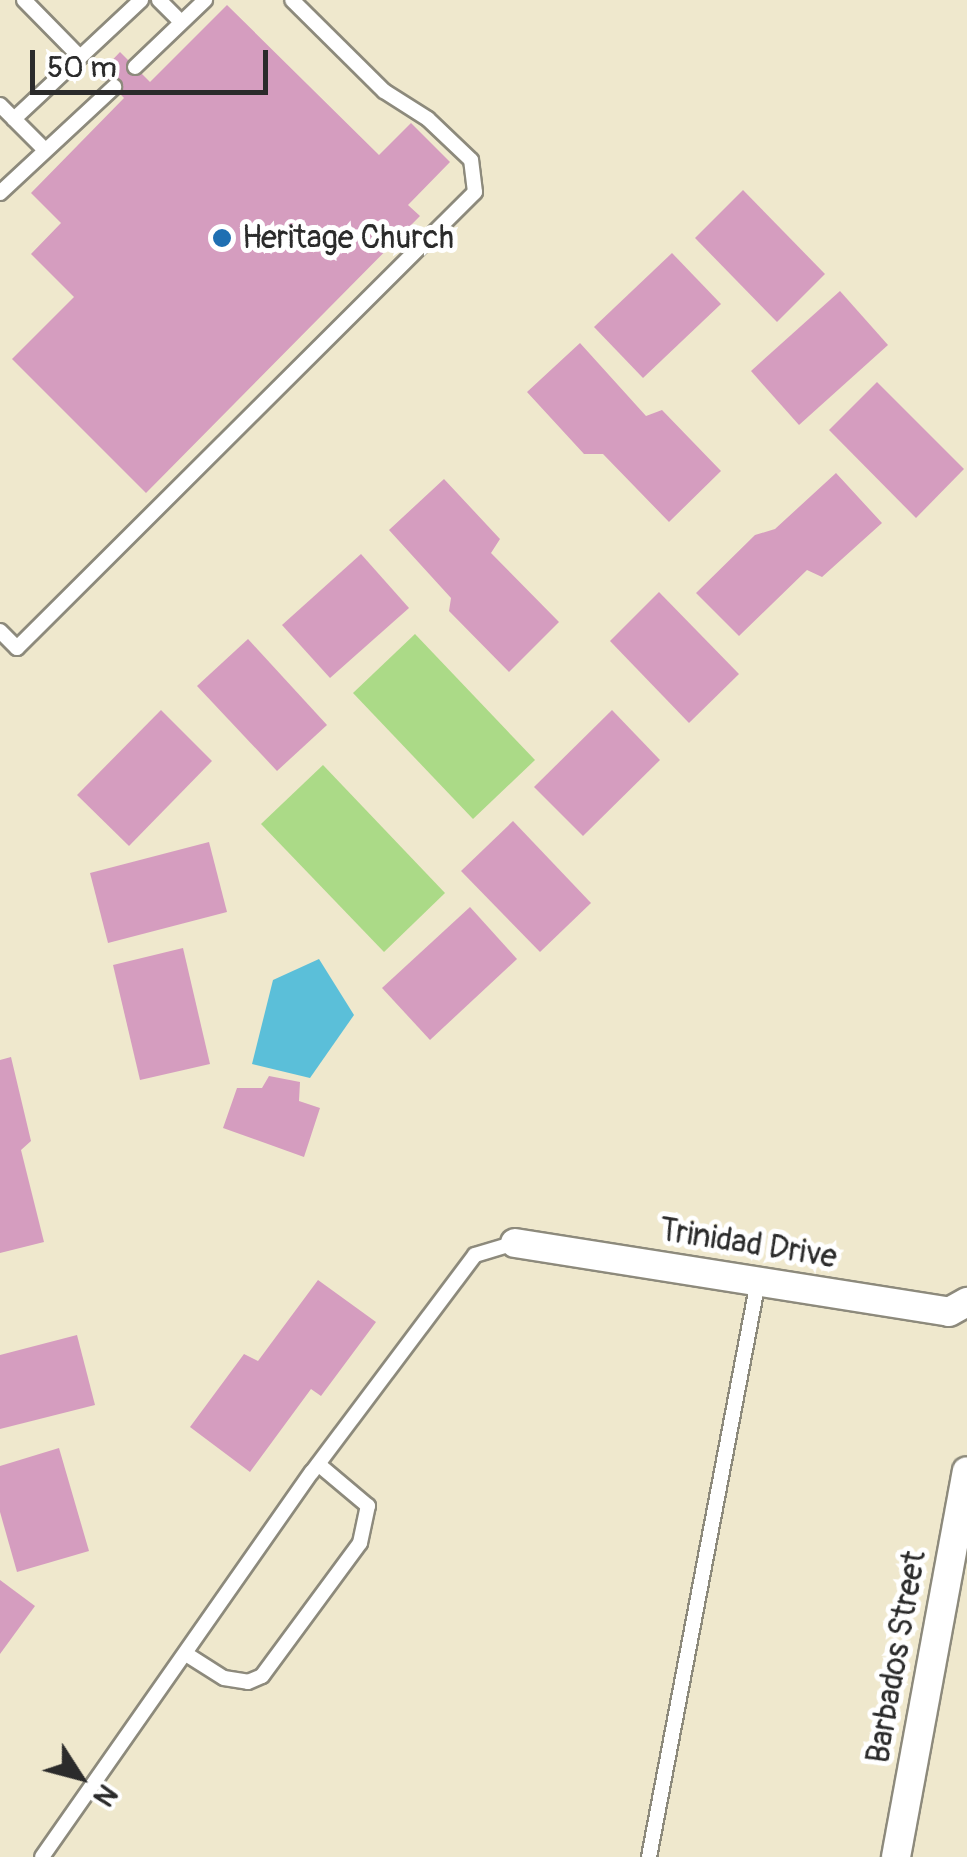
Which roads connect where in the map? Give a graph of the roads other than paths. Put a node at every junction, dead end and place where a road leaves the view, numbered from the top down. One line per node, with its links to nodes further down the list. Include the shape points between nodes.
1 (24, 0): 7 (lane)
2 (142, 0): 7 (lane)
3 (160, 0): 6 (lane)
4 (205, 0): 6 (lane)
5 (292, 0): 14 (lane, via 384,91 428,119 471,160 475,192 17,648)
6 (181, 22): 8 (lane)
7 (80, 57): 11 (lane)
8 (135, 67)
9 (114, 87): 12 (lane)
10 (0, 105): 11 (lane)
11 (14, 118): 12 (lane)
12 (43, 148): 13 (lane)
13 (0, 193)
14 (0, 631)
15 (516, 1242): 16 (street, Trinidad Drive); 18 (lane, via 475,1255)
16 (758, 1282): 17 (street, Trinidad Drive, via 949,1312); 22 (lane)
17 (967, 1302)
18 (318, 1464): 20 (lane); 20 (lane, via 368,1506 360,1543 262,1676 248,1682 224,1678)
19 (967, 1470): 23 (street, Barbados Street)
20 (186, 1654): 21 (lane)
21 (42, 1857)
22 (649, 1857)
23 (896, 1857)

